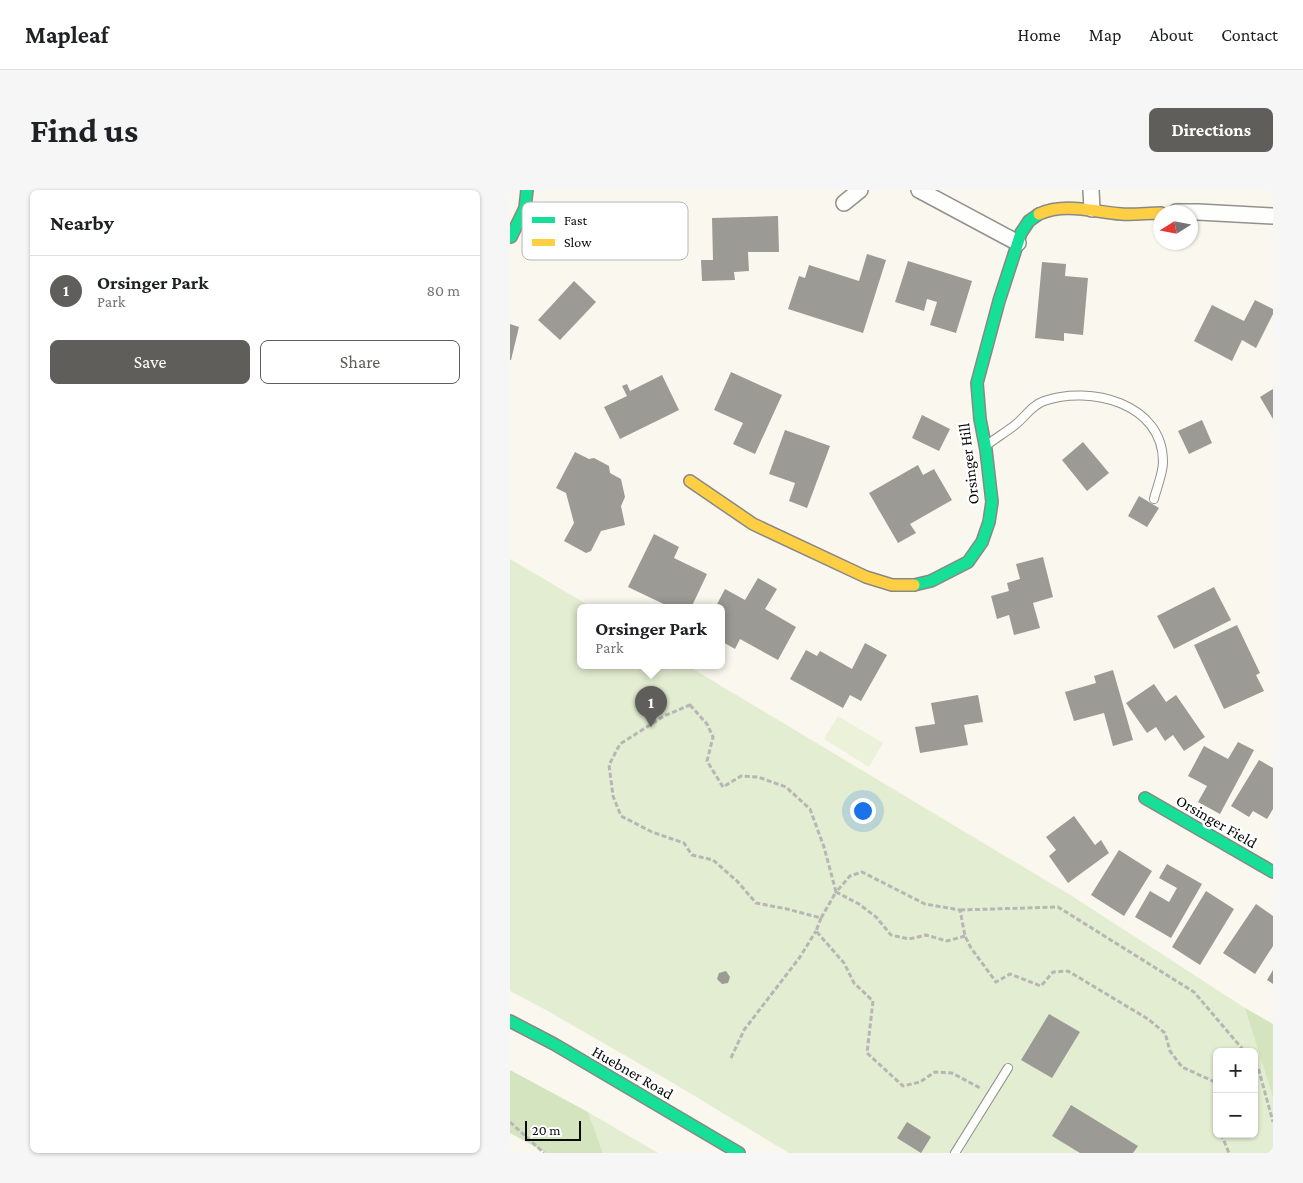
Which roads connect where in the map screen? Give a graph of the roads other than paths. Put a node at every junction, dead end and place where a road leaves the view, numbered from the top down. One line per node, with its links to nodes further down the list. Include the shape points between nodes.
1 (860, 190): 4 (street)
2 (919, 190): 11 (street)
3 (1091, 190): 5 (street)
4 (844, 203)
5 (1092, 209): 7 (street, Orsinger Hill, via 1120,214); 11 (street, Orsinger Hill, via 1066,207 1040,213 1025,224)
6 (1198, 212): 9 (street)
7 (1153, 213)
8 (522, 214): 10 (street)
9 (1273, 216)
10 (511, 237)
11 (1018, 243): 12 (street, Orsinger Hill, via 976,383)
12 (986, 446): 13 (street, Orsinger Hill, via 992,502 982,542 968,562 913,585 892,584 866,577 753,524); 14 (lane, via 1042,401 1082,394 1122,403 1138,411 1156,432 1162,446 1164,463)
13 (690, 481)
14 (1154, 498)
15 (1145, 798): 16 (street, Orsinger Field)
16 (1273, 872)
17 (510, 1021): 19 (street, Huebner Road)
18 (1008, 1068): 20 (lane)
19 (739, 1153)
20 (955, 1153)

